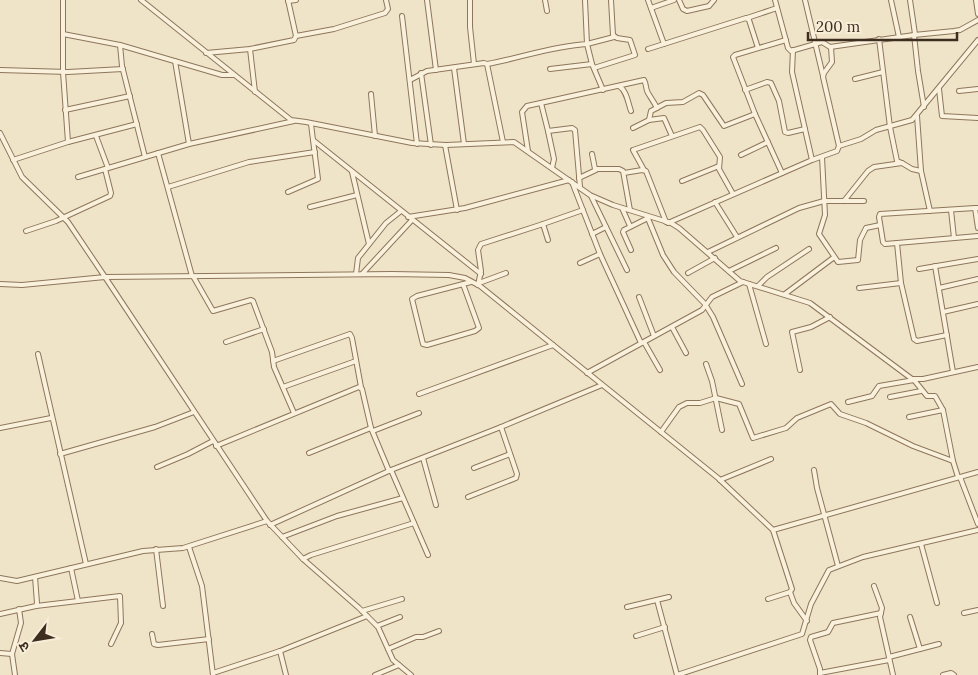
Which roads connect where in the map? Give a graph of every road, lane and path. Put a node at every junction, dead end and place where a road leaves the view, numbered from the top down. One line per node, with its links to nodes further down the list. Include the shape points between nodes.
1 (63, 0): 27 (street)
2 (140, 0): 44 (street)
3 (296, 0): 19 (street)
4 (386, 0): 29 (street, via 388,9 385,13 334,29)
5 (427, 0): 53 (street)
6 (470, 0): 46 (street)
7 (545, 0): 22 (street)
8 (585, 0): 35 (street)
9 (611, 0): 30 (street)
10 (648, 0): 20 (street)
11 (674, 0): 20 (street)
12 (679, 0): 13 (street, via 686,11 710,6)
13 (714, 0)
14 (775, 0): 21 (street)
15 (805, 0): 37 (street)
16 (891, 0): 31 (street)
17 (910, 0): 28 (street)
18 (976, 0): 23 (street)
19 (288, 1): 29 (street)
20 (651, 8): 36 (street)
21 (777, 8): 25 (street); 33 (street)
22 (547, 11)
23 (978, 14)
24 (402, 16): 60 (street)
25 (747, 18): 36 (street); 40 (street)
26 (978, 20): 28 (street, via 958,30)
27 (63, 34): 38 (street); 54 (street)
28 (915, 34): 31 (street); 71 (street)
29 (296, 36): 41 (street, via 292,41)
30 (614, 37): 35 (street); 48 (street, via 630,40 635,56)
31 (899, 37): 32 (street)
32 (879, 39): 39 (street); 55 (street)
33 (786, 40): 40 (street); 43 (street, via 788,48)
34 (978, 40): 62 (street)
35 (587, 44): 47 (street, via 542,50); 48 (street)
36 (664, 44): 42 (street)
37 (815, 44): 39 (street, via 822,42); 43 (street); 58 (street)
38 (120, 45): 45 (street); 50 (street)
39 (831, 47): 58 (street, via 832,62)
40 (758, 48): 65 (street, via 733,57)
41 (250, 49): 44 (street); 67 (street)
42 (648, 49)
43 (793, 50): 84 (street, via 791,68)
44 (206, 53): 57 (street)
45 (175, 61): 57 (street); 94 (street)
46 (474, 64): 47 (street); 49 (street)
47 (488, 64): 92 (street)
48 (593, 66): 51 (street); 64 (street)
49 (454, 68): 53 (street); 96 (street)
50 (123, 69): 54 (street); 69 (street)
51 (550, 69)
52 (0, 70): 54 (street)
53 (436, 70): 56 (street)
54 (63, 72): 73 (street)
55 (883, 72): 59 (street); 82 (street)
56 (421, 73): 60 (street); 97 (street)
57 (234, 76): 67 (street)
58 (823, 77): 99 (street)
59 (855, 78)
60 (410, 80): 95 (street)
61 (619, 86): 64 (street); 72 (street, via 645,81); 74 (street)
62 (938, 88): 71 (street); 77 (street, via 942,116)
63 (978, 89): 66 (street)
64 (603, 90): 70 (street)
65 (746, 90): 75 (street); 84 (street, via 771,82 778,97 785,132)
66 (959, 91)
67 (255, 92): 79 (street)
68 (371, 94): 88 (street)
69 (130, 96): 73 (street); 80 (street)
70 (541, 103): 85 (street); 100 (street, via 523,109)
71 (924, 107): 76 (street)
72 (657, 108): 75 (street, via 666,103 683,102 699,93 724,126); 78 (street, via 650,113)
73 (66, 110): 91 (street)
74 (630, 111)
75 (755, 114): 93 (street)
76 (916, 116): 82 (street); 115 (street)
77 (978, 118)
78 (649, 120): 83 (street); 89 (street, via 664,118)
79 (294, 121): 81 (street); 94 (street)
80 (137, 124): 87 (street); 105 (street)
81 (311, 124): 88 (street); 90 (street)
82 (890, 127): 99 (street); 109 (street, via 897,161)
83 (633, 128)
84 (805, 129): 108 (street)
85 (548, 131): 111 (street, via 554,159); 120 (street, via 575,130)
86 (0, 135): 107 (street)
87 (96, 136): 91 (street); 112 (street)
88 (375, 136): 95 (street)
89 (672, 136): 110 (street, via 701,128 720,157); 114 (street, via 634,150)
90 (313, 140): 101 (street); 116 (street)
91 (68, 142): 107 (street)
92 (504, 142): 96 (street); 100 (street, via 514,142)
93 (768, 142): 104 (street); 118 (street)
94 (189, 144): 102 (street)
95 (417, 144): 97 (street)
96 (464, 144): 98 (street)
97 (431, 145): 98 (street)
98 (445, 145): 136 (street)
99 (839, 146): 106 (street, via 835,152)
100 (528, 151): 111 (street)
101 (314, 152): 123 (street, via 249,162); 125 (street, via 318,179)
102 (158, 153): 105 (street); 123 (street)
103 (592, 154): 113 (street)
104 (741, 155)
105 (145, 157): 112 (street)
106 (822, 157): 108 (street); 129 (street)
107 (13, 160): 142 (street, via 22,177)
108 (812, 160): 118 (street)
109 (902, 163): 115 (street); 130 (street, via 874,167)
110 (718, 166): 122 (street); 126 (street)
111 (552, 168): 121 (street)
112 (107, 169): 119 (street); 142 (street, via 110,196)
113 (596, 170): 117 (street, via 621,169); 120 (street)
114 (644, 170): 117 (street); 145 (street)
115 (921, 171): 141 (street)
116 (352, 172): 127 (street); 140 (street)
117 (624, 173): 138 (street)
118 (782, 173): 126 (street)
119 (78, 177)
120 (579, 178): 124 (street)
121 (571, 181): 124 (street); 136 (street); 137 (street)
122 (682, 181)
123 (168, 187): 177 (street)
124 (580, 188): 128 (street)
125 (288, 192)
126 (733, 194): 132 (street)
127 (357, 195): 133 (street); 158 (street)
128 (590, 195): 134 (street); 149 (street)
129 (824, 201): 130 (street); 154 (street, via 792,210); 165 (street, via 825,219 819,234)
130 (844, 201): 131 (street)
131 (864, 201)
132 (715, 202): 145 (street); 154 (street)
133 (310, 207)
134 (622, 208): 138 (street); 148 (street)
135 (976, 208): 139 (street); 150 (street)
136 (457, 210): 144 (street)
137 (583, 210): 146 (street); 152 (street)
138 (630, 210): 143 (street)
139 (952, 210): 141 (street); 155 (street)
140 (401, 211): 144 (street); 158 (street)
141 (930, 211): 147 (street, via 880,214)
142 (63, 217): 151 (street); 178 (street)
143 (647, 217): 145 (street); 148 (street); 192 (street, via 674,272)
144 (410, 218): 174 (street); 175 (street)
145 (667, 222): 162 (street, via 686,232)
146 (543, 224): 156 (street); 175 (street, via 479,245)
147 (880, 225): 157 (street, via 884,244); 165 (street, via 866,228 860,240 857,260 841,263)
148 (630, 226): 161 (street, via 623,231)
149 (606, 227): 152 (street); 170 (street)
150 (978, 228)
151 (26, 231)
152 (592, 234): 163 (street)
153 (978, 236): 155 (street)
154 (737, 237): 162 (street)
155 (954, 238): 157 (street)
156 (548, 240)
157 (897, 243): 182 (street)
158 (369, 244): 173 (street, via 358,258)
159 (776, 248): 171 (street)
160 (809, 249): 187 (street)
161 (631, 250)
162 (708, 252): 164 (street)
163 (600, 254): 167 (street); 201 (street)
164 (715, 258): 171 (street); 176 (street)
165 (834, 258): 190 (street)
166 (978, 259): 168 (street)
167 (580, 262)
168 (935, 266): 169 (street); 189 (street)
169 (919, 269)
170 (627, 270)
171 (729, 271): 181 (street)
172 (506, 273): 185 (street)
173 (356, 274): 174 (street); 177 (street)
174 (362, 274): 180 (street, via 449,275)
175 (481, 274): 185 (street)
176 (688, 274)
177 (193, 276): 178 (street); 197 (street, via 213,311 252,300)
178 (105, 277): 183 (street); 225 (street)
179 (978, 279): 189 (street)
180 (471, 282): 184 (street); 185 (street)
181 (743, 282): 186 (street); 192 (street)
182 (902, 283): 188 (street); 198 (street, via 914,339)
183 (0, 284)
184 (463, 284): 184 (street, via 478,328 425,345 421,341 412,299)
185 (478, 284): 203 (street)
186 (749, 284): 187 (street); 202 (street)
187 (758, 286): 190 (street)
188 (859, 288)
189 (939, 288): 194 (street)
190 (785, 294): 195 (street, via 804,300)
191 (639, 297): 199 (street)
192 (706, 304): 196 (street, via 702,310); 216 (street)
193 (978, 304): 194 (street)
194 (943, 312): 198 (street)
195 (830, 317): 211 (street, via 792,332); 214 (street)
196 (672, 326): 199 (street); 204 (street)
197 (264, 329): 200 (street); 206 (street)
198 (947, 335): 212 (street)
199 (654, 336): 201 (street)
200 (226, 342)
201 (643, 342): 210 (street); 213 (street)
202 (766, 344)
203 (553, 345): 213 (street); 220 (street)
204 (686, 353)
205 (38, 354): 229 (street)
206 (273, 361): 207 (street, via 348,333); 218 (street)
207 (356, 361): 217 (street); 218 (street)
208 (706, 364): 222 (street)
209 (978, 367): 212 (street)
210 (660, 370)
211 (800, 370)
212 (953, 372): 214 (street)
213 (587, 373): 215 (street)
214 (914, 380): 219 (street); 223 (street, via 879,386 872,396)
215 (602, 384): 231 (street); 234 (street)
216 (742, 384)
217 (361, 387): 226 (street); 232 (street)
218 (283, 388): 226 (street)
219 (921, 391): 221 (street); 224 (street, via 927,396 934,396)
220 (419, 394)
221 (890, 397)
222 (716, 398): 233 (street); 234 (street, via 681,406); 241 (street, via 739,404 753,438 786,428 797,418 831,404 838,413)
223 (848, 402)
224 (943, 410): 228 (street); 241 (street)
225 (194, 412): 235 (street); 236 (street, via 155,427)
226 (294, 413): 235 (street)
227 (419, 413): 232 (street)
228 (909, 417)
229 (51, 418): 230 (street); 236 (street)
230 (0, 428)
231 (502, 428): 238 (street); 239 (street)
232 (372, 430): 237 (street); 244 (street)
233 (722, 430)
234 (661, 432): 248 (street)
235 (214, 443): 242 (street); 253 (street)
236 (60, 454): 264 (street)
237 (309, 454)
238 (510, 454): 243 (street); 250 (street, via 516,478)
239 (423, 458): 244 (street); 251 (street)
240 (771, 459): 248 (street)
241 (953, 461): 247 (street)
242 (157, 467)
243 (474, 468)
244 (390, 470): 249 (street); 253 (street)
245 (814, 470): 252 (street)
246 (978, 472): 247 (street)
247 (959, 477): 252 (street); 255 (street)
248 (720, 480): 256 (street)
249 (403, 498): 254 (street); 258 (street, via 337,516)
250 (468, 498)
251 (436, 505)
252 (824, 516): 256 (street); 265 (street)
253 (269, 523): 258 (street); 260 (street)
254 (414, 523): 262 (street); 263 (street)
255 (978, 524)
256 (773, 530): 270 (street, via 792,589)
257 (978, 530): 259 (street)
258 (282, 537): 263 (street)
259 (921, 544): 265 (street, via 863,556); 276 (street)
260 (188, 547): 261 (street); 296 (street, via 202,586)
261 (156, 549): 264 (street); 278 (street)
262 (428, 555)
263 (303, 559): 282 (street)
264 (86, 564): 266 (street)
265 (838, 566): 289 (street, via 827,572)
266 (71, 568): 267 (street); 275 (street)
267 (34, 577): 268 (street, via 16,581); 277 (street)
268 (0, 578)
269 (874, 586): 284 (street)
270 (790, 592): 273 (street); 289 (street)
271 (669, 596): 274 (street)
272 (402, 598): 282 (street)
273 (768, 599)
274 (657, 600): 279 (street); 291 (street)
275 (78, 601): 277 (street); 298 (street, via 121,597 121,623)
276 (937, 603)
277 (36, 606): 280 (street)
278 (163, 606)
279 (627, 607)
280 (19, 609): 285 (street); 304 (street, via 21,623)
281 (978, 610): 283 (street)
282 (362, 611): 286 (street)
283 (964, 612)
284 (881, 613): 297 (street, via 833,624 828,632); 305 (street)
285 (0, 614)
286 (367, 616): 290 (street); 302 (street)
287 (400, 617): 290 (street)
288 (910, 617): 301 (street)
289 (806, 621): 293 (street)
290 (377, 626): 300 (street)
291 (665, 627): 295 (street); 314 (street)
292 (439, 631): 300 (street)
293 (803, 633): 297 (street); 314 (street)
294 (152, 634): 296 (street, via 154,644 158,645)
295 (636, 636)
296 (208, 639): 308 (street)
297 (810, 639): 309 (street)
298 (111, 644)
299 (939, 644): 301 (street)
300 (388, 649): 306 (street)
301 (920, 649): 305 (street)
302 (280, 651): 308 (street); 311 (street)
303 (0, 653): 304 (street)
304 (12, 654): 310 (street)
305 (889, 658): 307 (street); 315 (street)
306 (399, 665): 312 (street); 313 (street)
307 (838, 672): 309 (street)
308 (213, 674)
309 (820, 674)
310 (14, 675)
311 (286, 675)
312 (375, 675)
313 (411, 675)
314 (677, 675)
315 (892, 675)
316 (943, 675): 317 (street)
317 (954, 675)

